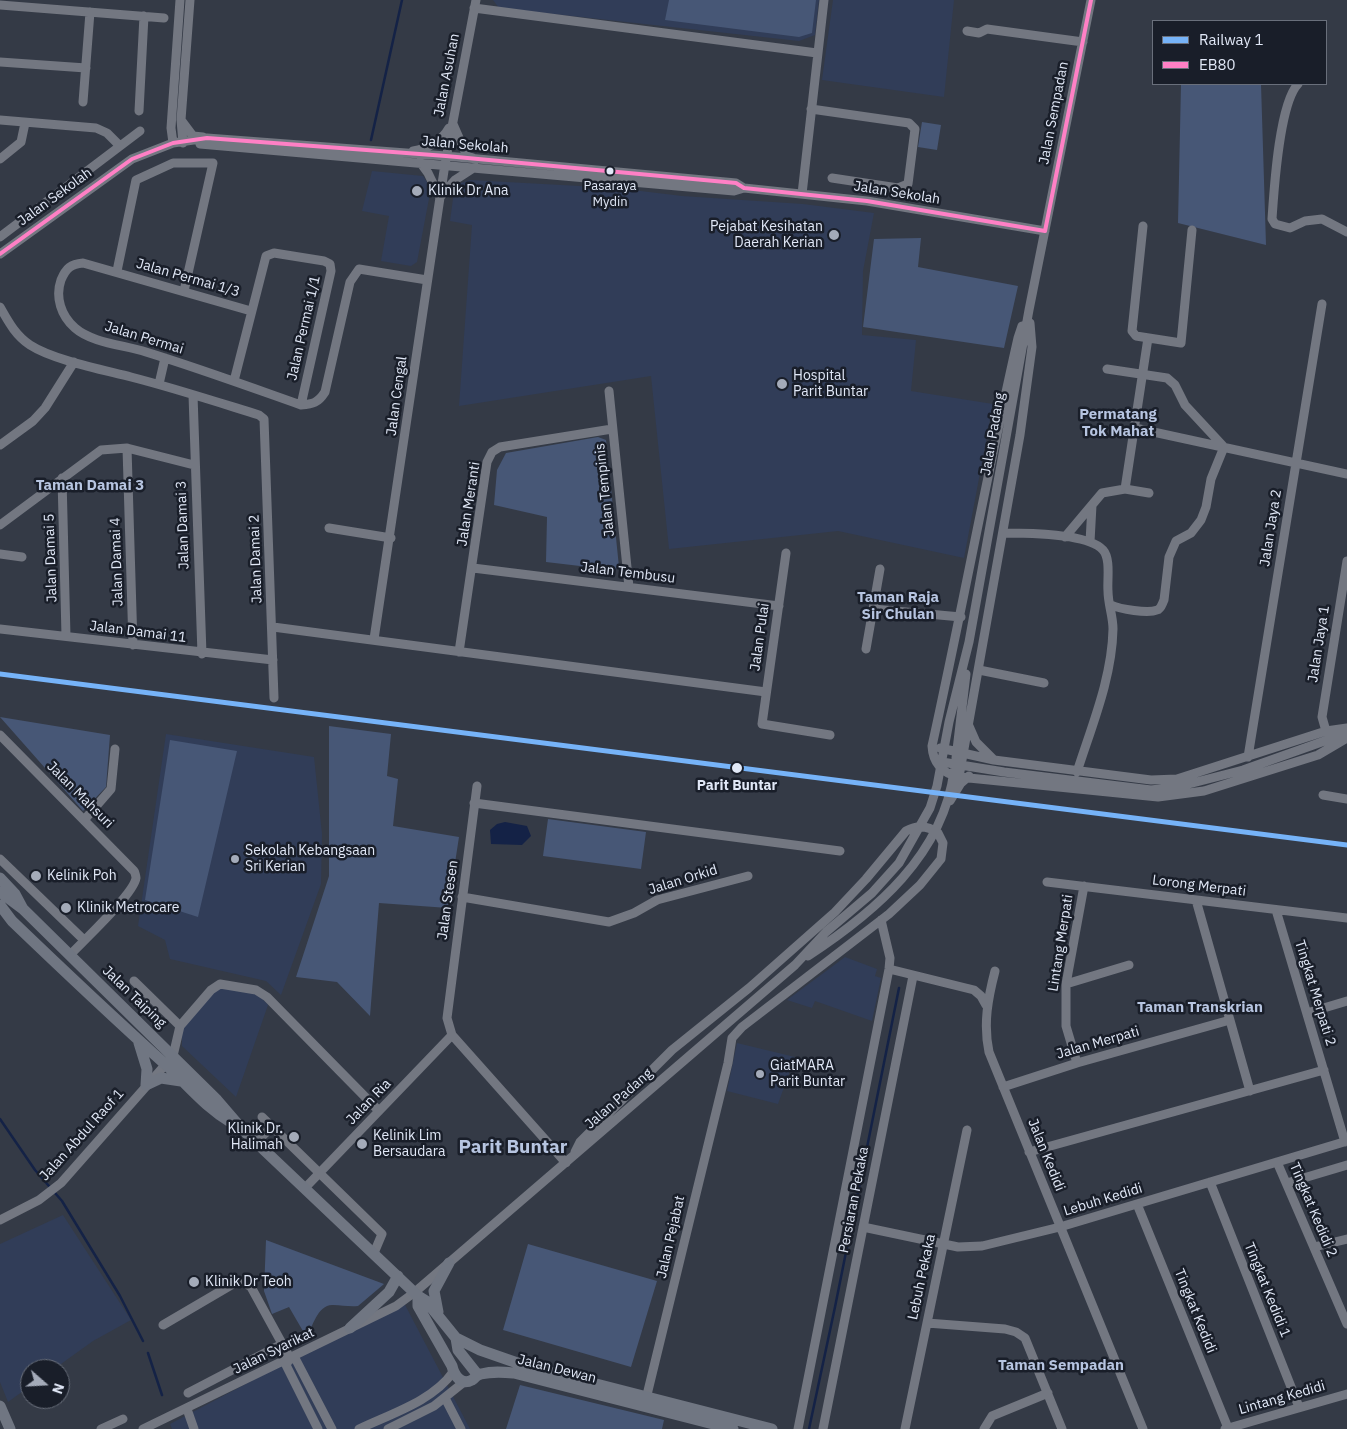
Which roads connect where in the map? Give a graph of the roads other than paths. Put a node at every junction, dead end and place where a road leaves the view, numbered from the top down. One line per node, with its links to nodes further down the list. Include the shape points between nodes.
1 (180, 0): 26 (street, via 171,128)
2 (190, 0): 21 (street)
3 (824, 0): 13 (street)
4 (1092, 0): 12 (street, Jalan Sempadan)
5 (39, 4): 7 (street); 8 (street)
6 (475, 4): 13 (street); 22 (street, Jalan Asuhan)
7 (0, 5)
8 (90, 12): 9 (street); 15 (street)
9 (144, 16): 10 (street); 19 (street)
10 (164, 18)
11 (967, 31): 12 (street, via 979,33 987,28)
12 (1083, 42): 39 (street, Jalan Sempadan)
13 (817, 53): 18 (street)
14 (0, 62): 15 (street)
15 (86, 68): 17 (street)
16 (1297, 85): 40 (street, via 1291,94 1276,157 1272,219 1274,224 1290,228 1305,221 1322,219)
17 (83, 102)
18 (811, 109): 34 (street, via 909,123 915,129 908,184 898,188); 35 (street)
19 (139, 111)
20 (0, 120): 23 (street)
21 (181, 120): 25 (street, via 193,136); 27 (street)
22 (452, 121): 29 (street, via 445,136 420,150); 31 (street, Jalan Asuhan); 33 (street, via 467,156)
23 (25, 122): 28 (street, via 96,128 107,133); 30 (street, via 21,142)
24 (140, 131): 28 (street)
25 (207, 138): 27 (street, Jalan Sekolah); 29 (street, Jalan Sekolah)
26 (173, 143): 27 (street, Jalan Sekolah); 42 (street, Jalan Sekolah, via 132,159)
27 (182, 143): 32 (street, Jalan Sekolah)
28 (119, 145): 41 (street)
29 (403, 153): 31 (street, Jalan Sekolah)
30 (0, 159)
31 (446, 160): 32 (street, Jalan Sekolah); 33 (street, Jalan Sekolah); 36 (street, Jalan Cengal)
32 (420, 162): 36 (street)
33 (475, 163): 35 (street, Jalan Sekolah, via 734,191 744,188); 36 (street)
34 (832, 178)
35 (802, 194): 39 (street, Jalan Sekolah, via 867,201)
36 (440, 198): 44 (street, Jalan Cengal)
37 (1143, 226): 50 (street, via 1132,332)
38 (1192, 230): 50 (street, via 1181,343)
39 (1045, 231): 48 (street, Jalan Padang)
40 (1347, 232)
41 (0, 237)
42 (0, 254)
43 (117, 271): 45 (street, Jalan Permai 1/3); 45 (street, via 136,180 173,163 214,163); 51 (street, Jalan Permai, via 74,264 66,270 60,282 58,296 61,309 76,329 88,336)
44 (427, 280): 59 (street, Jalan Permai, via 359,269 350,282 325,392 319,402); 76 (street, Jalan Cengal)
45 (184, 291): 49 (street, Jalan Permai 1/3)
46 (1322, 304): 65 (street, Jalan Jaya 2)
47 (0, 306): 52 (street, via 20,338)
48 (1029, 310): 74 (street, via 1032,347); 88 (street, via 1018,338 1001,413); 93 (street, Jalan Padang)
49 (251, 311): 55 (street); 59 (street, Jalan Permai 1/1, via 266,256 274,253 330,264)
50 (1148, 338): 54 (street)
51 (165, 358): 55 (street, Jalan Permai); 56 (street)
52 (74, 362): 56 (street); 62 (street, via 34,421)
53 (1107, 369): 54 (street)
54 (1143, 374): 60 (street); 63 (street, via 1167,378 1175,385 1185,405)
55 (234, 381): 59 (street, Jalan Permai)
56 (159, 384): 58 (street)
57 (608, 391): 61 (street, Jalan Tempinis)
58 (193, 395): 66 (street, Jalan Damai 3); 89 (street, Jalan Damai 2, via 264,419)
59 (301, 405)
60 (1135, 428): 63 (street); 69 (street)
61 (612, 429): 82 (street, Jalan Meranti, via 500,447 492,452 487,462); 84 (street, Jalan Tempinis)
62 (0, 445)
63 (1224, 447): 65 (street); 85 (street, via 1211,479 1201,520 1191,533 1176,541 1169,557 1161,607 1156,611 1141,611)
64 (127, 448): 66 (street); 68 (street, via 101,450); 94 (street, Jalan Damai 4)
65 (1296, 463): 67 (street); 113 (street, Jalan Jaya 2)
66 (194, 465): 97 (street, Jalan Damai 3)
67 (1347, 474)
68 (62, 478): 72 (street); 91 (street, Jalan Damai 5)
69 (1125, 489): 70 (street); 71 (street, via 1102,493)
70 (1149, 493)
71 (1092, 505): 75 (street); 77 (street)
72 (0, 525)
73 (329, 528): 76 (street)
74 (1004, 533): 75 (street); 99 (street)
75 (1065, 537): 77 (street)
76 (391, 538): 92 (street, Jalan Cengal)
77 (1090, 542): 85 (street, via 1103,550 1107,559)
78 (786, 553): 86 (street, Jalan Pulai)
79 (0, 554): 80 (street)
80 (22, 557)
81 (1347, 562): 105 (street, Jalan Jaya 1, via 1322,717)
82 (473, 568): 84 (street, Jalan Tembusu); 96 (street, Jalan Meranti)
83 (880, 569): 87 (street)
84 (629, 587): 86 (street, Jalan Tembusu)
85 (1111, 605): 118 (street, via 1112,644 1105,682)
86 (779, 606): 101 (street, Jalan Pulai)
87 (873, 609): 88 (street); 95 (street)
88 (961, 617): 110 (street)
89 (272, 628): 92 (street); 98 (street, Jalan Damai 2)
90 (0, 629): 91 (street, Jalan Damai 11)
91 (66, 636): 94 (street, Jalan Damai 11)
92 (374, 639): 96 (street)
93 (969, 642): 115 (street, Jalan Padang); 116 (street, Jalan Padang)
94 (133, 645): 97 (street, Jalan Damai 11)
95 (866, 649)
96 (459, 652): 101 (street)
97 (202, 654): 98 (street, Jalan Damai 11)
98 (273, 660): 102 (street, Jalan Damai 2)
99 (979, 670): 100 (street); 103 (street)
100 (1044, 683)
101 (766, 692): 108 (street, Jalan Pulai, via 762,724)
102 (274, 698)
103 (969, 726): 112 (street); 114 (street, via 976,742)
104 (1347, 728): 105 (street)
105 (1326, 731): 113 (street)
106 (1347, 733): 117 (street, via 1242,770 1152,790)
107 (0, 735): 126 (street, Jalan Mahsuri)
108 (830, 735)
109 (1347, 738): 120 (street, via 1318,755 1204,791 1158,797)
110 (932, 746): 112 (street); 119 (street, via 938,766)
111 (115, 749): 126 (street, via 111,789)
112 (963, 754): 114 (street); 119 (street)
113 (1248, 758): 118 (street, via 1177,779 1150,780)
114 (994, 760): 118 (street); 120 (street)
115 (942, 762): 116 (street); 147 (street, Jalan Padang, via 930,808 899,863 872,893 826,932)
116 (954, 765): 117 (street); 125 (street, Jalan Padang)
117 (1004, 772): 125 (street, via 971,774 961,783)
118 (1078, 772)
119 (959, 777): 120 (street)
120 (992, 781)
121 (477, 786): 124 (street, Jalan Stesen)
122 (1323, 795): 123 (street)
123 (1347, 799)
124 (474, 804): 128 (street); 136 (street, Jalan Stesen)
125 (946, 808): 147 (street, Jalan Padang, via 917,862 882,900 834,939)
126 (85, 819): 145 (street, Jalan Mahsuri, via 134,871 136,878 114,909)
127 (829, 844): 128 (street)
128 (817, 848): 129 (street)
129 (840, 851)
130 (0, 859): 145 (street)
131 (748, 876): 136 (street, Jalan Orkid, via 657,900 609,922)
132 (0, 878): 139 (main road, via 15,894)
133 (1047, 882): 134 (street, Lorong Merpati)
134 (1084, 886): 137 (street, Lorong Merpati); 153 (street, Lintang Merpati)
135 (0, 892): 139 (main road, Jalan Taiping)
136 (462, 897): 159 (street, Jalan Stesen, via 447,1018)
137 (1196, 900): 140 (street, Lorong Merpati); 157 (street)
138 (0, 905): 144 (main road, Jalan Taiping)
139 (23, 909): 146 (main road, Jalan Taiping)
140 (1276, 910): 142 (street, Lorong Merpati); 156 (street, Tingkat Merpati 2)
141 (0, 915): 144 (main road)
142 (1347, 918)
143 (880, 920): 149 (street, via 890,958); 176 (street, via 920,885 941,859 942,837 933,829 914,826 906,831 835,912 672,1050 580,1142); 210 (street, Jalan Pejabat, via 732,1038)
144 (12, 921): 160 (main road, Jalan Taiping)
145 (84, 940): 146 (street)
146 (70, 955): 161 (main road, Jalan Taiping)
147 (795, 965): 176 (street, Jalan Padang)
148 (1129, 965): 153 (street)
149 (889, 970): 151 (street); 229 (street)
150 (995, 971): 155 (street, Jalan Kedidi)
151 (913, 976): 155 (street, via 974,990); 185 (street, Persiaran Pekaka)
152 (134, 981): 158 (street)
153 (1066, 984): 162 (street, Lintang Merpati, via 1066,1026)
154 (1347, 1001): 156 (street)
155 (986, 1005): 166 (street, Jalan Kedidi, via 985,1035)
156 (1307, 1013): 163 (street, Tingkat Merpati 2)
157 (1230, 1020): 162 (street, Jalan Merpati); 167 (street)
158 (180, 1026): 161 (street); 168 (street, via 220,984 256,990)
159 (452, 1035): 168 (street, Jalan Ria); 176 (street)
160 (139, 1042): 161 (main road, Jalan Taiping); 165 (main road, via 147,1069)
161 (170, 1061): 164 (main road, Jalan Taiping); 165 (street, Jalan Abdul Raof 1); 171 (main road, Jalan Taiping, via 217,1100)
162 (1077, 1063): 166 (street, Jalan Merpati)
163 (1324, 1070): 167 (street); 173 (street, Tingkat Merpati 2)
164 (182, 1081): 165 (main road, via 161,1078); 171 (main road, Jalan Taiping, via 210,1109)
165 (146, 1085): 184 (street, Jalan Abdul Raof 1, via 61,1183 39,1200)
166 (1003, 1087): 175 (street, Jalan Kedidi)
167 (1250, 1091): 175 (street)
168 (379, 1111): 179 (street, Jalan Ria)
169 (262, 1117): 170 (street)
170 (272, 1127): 174 (street); 179 (street)
171 (242, 1129): 174 (main road, Jalan Taiping)
172 (967, 1130): 188 (street, Lebuh Pekaka)
173 (1346, 1141): 177 (street, Lebuh Kedidi)
174 (256, 1142): 182 (main road, Jalan Taiping)
175 (1030, 1152): 186 (street, Jalan Kedidi)
176 (569, 1160): 191 (street, Jalan Padang)
177 (1277, 1162): 180 (street, Lebuh Kedidi); 181 (street, Tingkat Kedidi 2)
178 (1347, 1165): 181 (street)
179 (319, 1173): 182 (street, Jalan Ria); 190 (street, via 382,1234)
180 (1210, 1182): 183 (street, Lebuh Kedidi); 212 (street, Tingkat Kedidi 1)
181 (1287, 1183): 189 (street, Tingkat Kedidi 2)
182 (304, 1188): 190 (main road, Jalan Taiping)
183 (1137, 1204): 186 (street, Lebuh Kedidi); 216 (street, Tingkat Kedidi)
184 (0, 1220)
185 (863, 1227): 188 (street, Lebuh Kedidi); 230 (street, Persiaran Pekaka)
186 (1060, 1227): 188 (street, Lebuh Kedidi, via 970,1247); 234 (street, Jalan Kedidi)
187 (1347, 1239): 189 (street)
188 (943, 1244): 195 (street, Lebuh Pekaka)
189 (1314, 1247): 196 (street, Tingkat Kedidi 2)
190 (374, 1253): 192 (main road, Jalan Taiping)
191 (449, 1263): 193 (street, Jalan Padang); 194 (main road, via 434,1290)
192 (398, 1276): 193 (main road, Jalan Taiping); 198 (main road, via 390,1292)
193 (417, 1294): 194 (main road, Jalan Taiping); 198 (street, Jalan Syarikat); 202 (main road, Jalan Taiping, via 418,1306)
194 (439, 1316): 199 (main road, Jalan Taiping)
195 (927, 1323): 207 (street, via 1016,1332 1031,1348); 231 (street, Lebuh Pekaka)
196 (1347, 1324)
197 (163, 1325): 200 (street, via 238,1281 245,1282 251,1287)
198 (350, 1328): 201 (street, Jalan Syarikat)
199 (456, 1338): 203 (main road, via 458,1350); 205 (main road, Jalan Dewan, via 467,1346)
200 (282, 1344): 201 (street); 206 (street)
201 (290, 1358): 213 (street, Jalan Syarikat); 222 (street, via 286,1365); 223 (street, via 296,1360)
202 (453, 1372): 204 (main road, Jalan Taiping); 224 (street, via 445,1385 431,1394)
203 (477, 1374): 204 (main road, Jalan Dewan); 205 (main road, Jalan Dewan, via 514,1373)
204 (464, 1382): 209 (street, Jalan Dewan)
205 (586, 1387): 210 (main road, Jalan Dewan)
206 (188, 1393)
207 (1048, 1393): 232 (street, via 992,1416); 233 (street)
208 (1347, 1394): 212 (street, Lintang Kedidi)
209 (444, 1398): 225 (street, Jalan Dewan); 226 (street)
210 (645, 1402): 227 (main road, Jalan Dewan); 228 (main road, Jalan Dewan)
211 (0, 1406): 218 (main road)
212 (1299, 1408): 216 (street, Lintang Kedidi)
213 (187, 1409): 220 (street, Jalan Syarikat); 221 (street)
214 (123, 1419): 219 (street)
215 (0, 1424): 217 (main road)
216 (1227, 1428)
217 (2, 1429)
218 (10, 1429)
219 (101, 1429)
220 (142, 1429)
221 (194, 1429)
222 (318, 1429)
223 (332, 1429)
224 (359, 1429)
225 (388, 1429)
226 (461, 1429)
227 (733, 1429)
228 (772, 1429)
229 (798, 1429)
230 (823, 1429)
231 (905, 1429)
232 (984, 1429)
233 (1062, 1429)
234 (1143, 1429)

